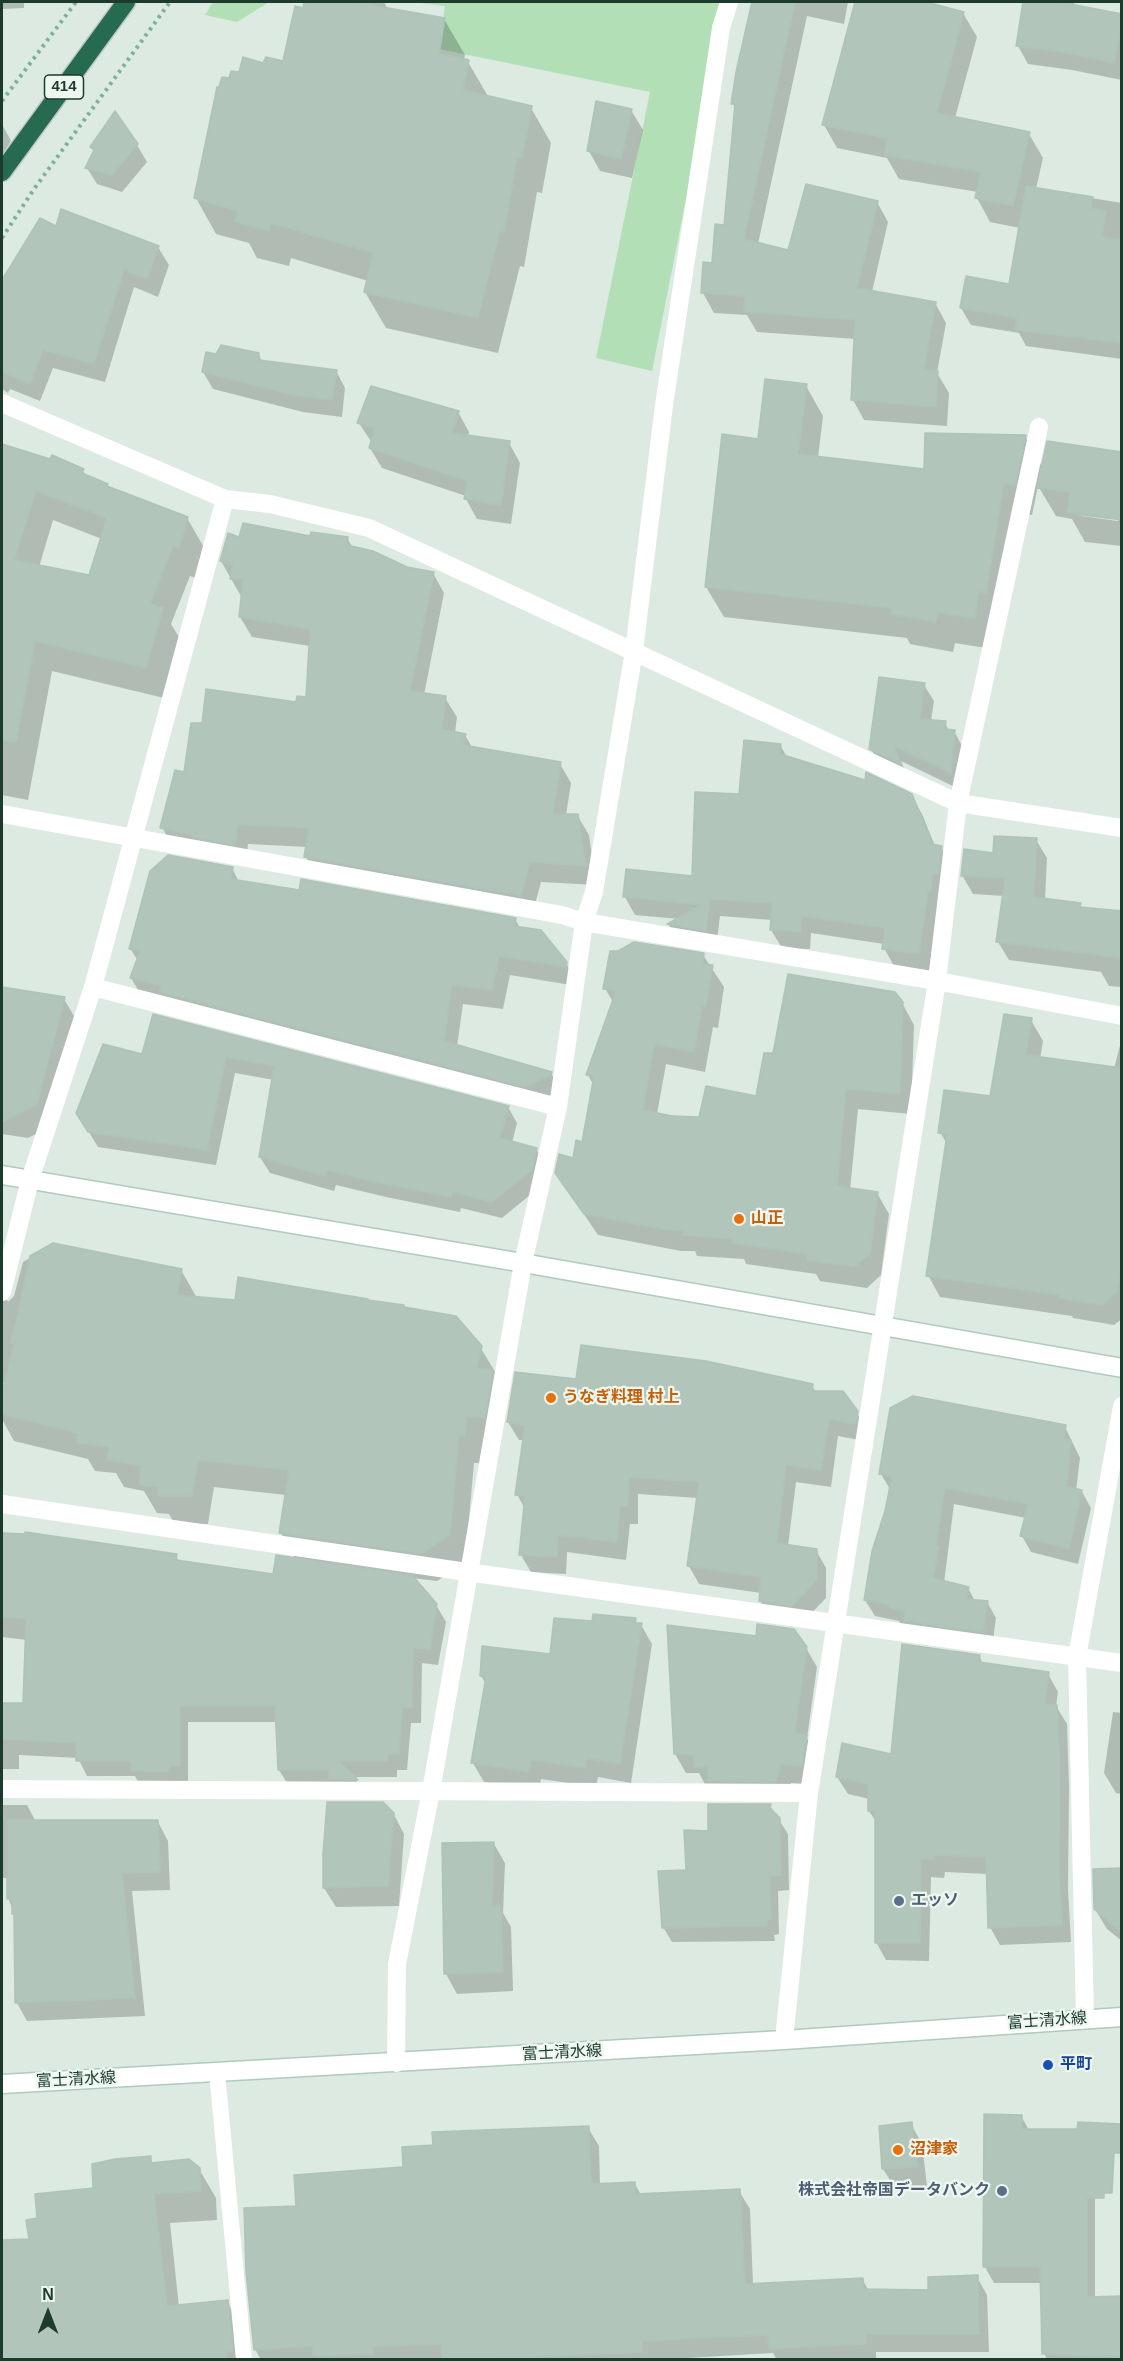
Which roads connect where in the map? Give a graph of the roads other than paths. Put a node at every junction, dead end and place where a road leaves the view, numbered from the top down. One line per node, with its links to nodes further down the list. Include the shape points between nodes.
1 (126, 2): 3 (highway, 414)
2 (729, 2): 7 (street, via 721,28 663,405)
3 (2, 172)
4 (2, 403): 6 (street)
5 (1038, 426): 8 (street)
6 (225, 499): 7 (street, via 270,504 369,528); 11 (street)
7 (634, 651): 8 (street); 12 (street, via 594,892)
8 (958, 803): 10 (street); 13 (street)
9 (2, 814): 11 (street)
10 (1122, 828)
11 (135, 837): 12 (street); 14 (street)
12 (584, 922): 13 (street); 16 (street)
13 (937, 981): 15 (street); 21 (street)
14 (93, 987): 16 (street); 18 (street)
15 (1122, 1016)
16 (558, 1107): 19 (street)
17 (2, 1175): 18 (street)
18 (30, 1180): 19 (street); 20 (street)
19 (523, 1263): 21 (street); 25 (street)
20 (2, 1292)
21 (882, 1326): 22 (street); 26 (street)
22 (1122, 1368)
23 (1122, 1406): 27 (street)
24 (2, 1504): 25 (street)
25 (467, 1572): 26 (street); 30 (street)
26 (834, 1624): 27 (street); 31 (street)
27 (1077, 1658): 28 (street); 33 (street)
28 (1122, 1663)
29 (2, 1789): 30 (street)
30 (430, 1791): 31 (street); 35 (street, via 397,1964)
31 (809, 1793): 34 (street)
32 (1122, 2017): 33 (street, 富士清水線)
33 (1085, 2019): 34 (street, 富士清水線)
34 (784, 2040): 35 (street, 富士清水線)
35 (396, 2063): 36 (street, 富士清水線)
36 (218, 2072): 37 (street, 富士清水線); 38 (lane)
37 (2, 2084)
38 (244, 2360)

